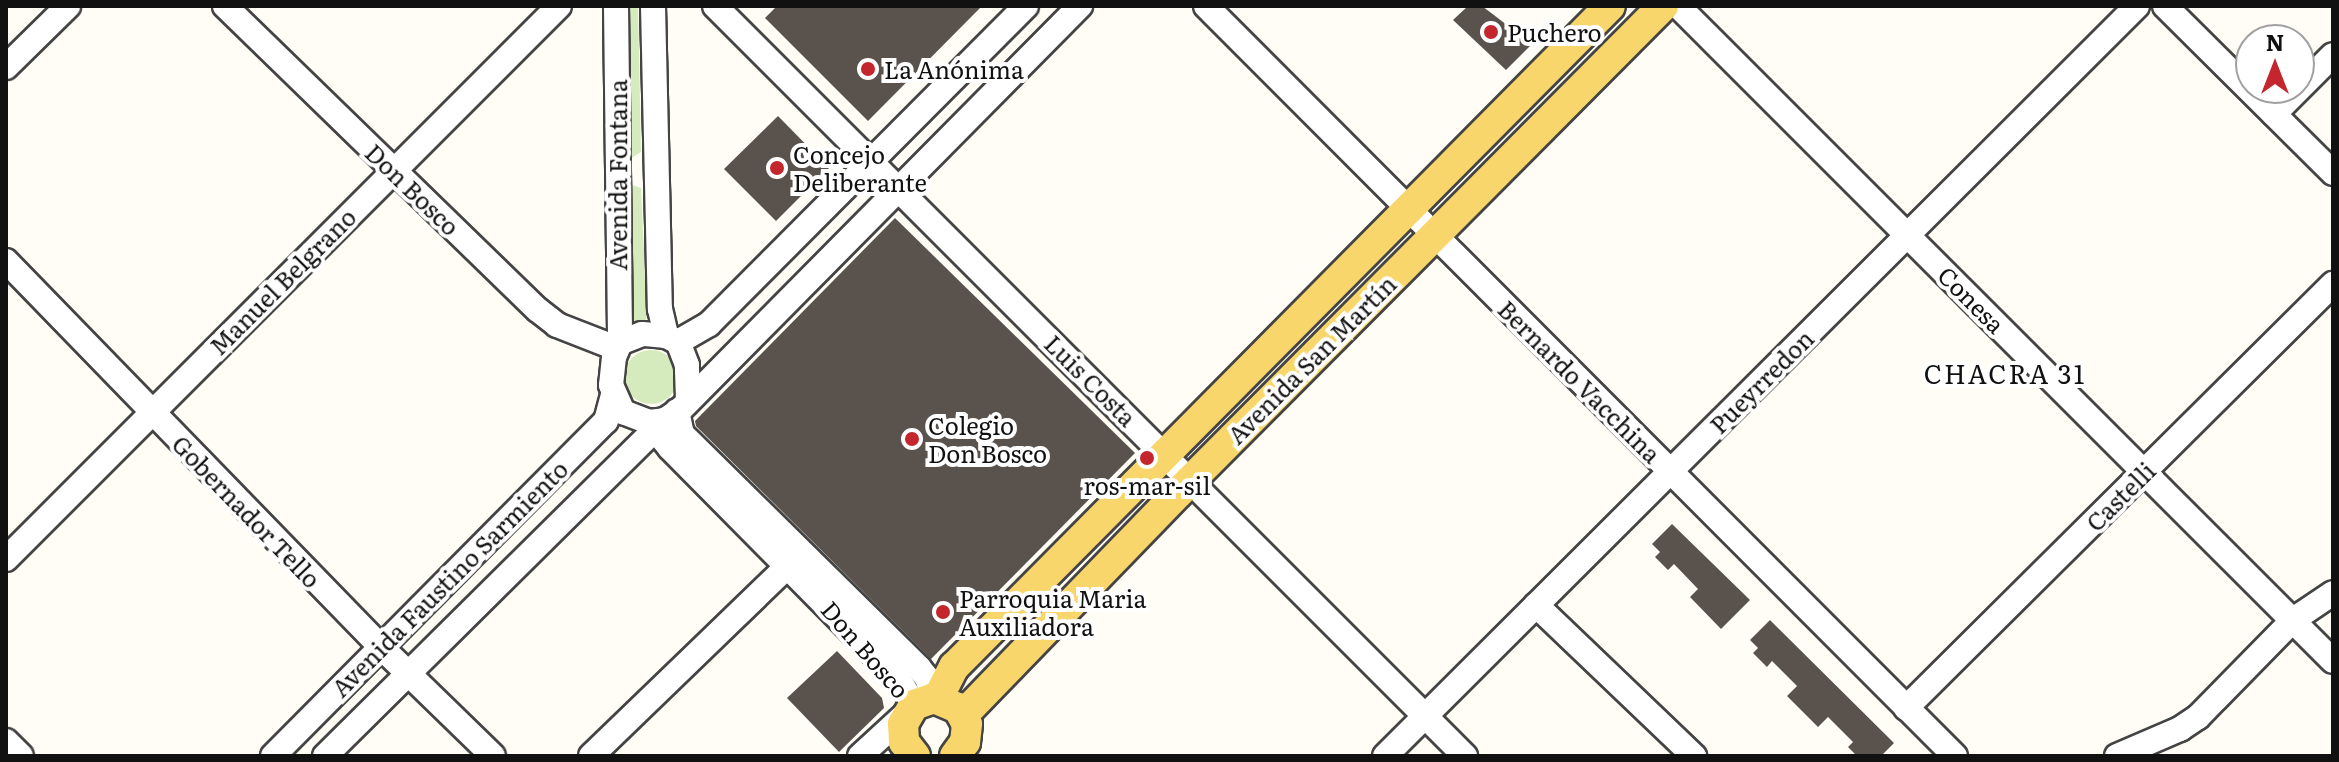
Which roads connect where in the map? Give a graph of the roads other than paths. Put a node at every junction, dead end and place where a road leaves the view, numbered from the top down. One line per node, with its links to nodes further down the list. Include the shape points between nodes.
1 (68, 6): 16 (street)
2 (225, 6): 19 (street, Don Bosco)
3 (559, 6): 19 (street, Manuel Belgrano)
4 (616, 6): 28 (street, Avenida Fontana)
5 (653, 6): 27 (street, Avenida Fontana, via 660,309)
6 (715, 6): 18 (street, Luis Costa)
7 (1026, 6): 18 (street)
8 (1080, 6): 21 (street, Avenida Faustino Sarmiento)
9 (1206, 6): 22 (street, Bernardo Vacchina)
10 (1610, 6): 22 (main road, Avenida San Martín)
11 (1663, 6): 23 (main road, Avenida San Martín)
12 (1678, 6): 24 (street, Conesa)
13 (2137, 6): 24 (street, Pueyrredon)
14 (2165, 6): 17 (street)
15 (2333, 55): 17 (street)
16 (6, 67)
17 (2274, 114): 20 (street)
18 (873, 161): 21 (street, Luis Costa); 27 (street, via 709,324)
19 (393, 169): 28 (street, Don Bosco, via 557,325); 30 (street, Manuel Belgrano)
20 (2333, 173)
21 (898, 187): 31 (street, Avenida Faustino Sarmiento, via 708,385); 32 (street, Luis Costa)
22 (1408, 209): 23 (street, Bernardo Vacchina); 32 (main road, Avenida San Martín)
23 (1434, 235): 33 (street, Bernardo Vacchina); 35 (main road, Avenida San Martín)
24 (1907, 235): 33 (street, Pueyrredon); 34 (street, Conesa)
25 (6, 261): 30 (street, Gobernador Tello)
26 (2333, 284): 34 (street, Castelli)
27 (672, 339): 28 (street, via 642,334); 31 (street, via 687,365)
28 (618, 346): 29 (street, Avenida Faustino Sarmiento)
29 (613, 394): 31 (street, via 623,412); 41 (street, Avenida Faustino Sarmiento, via 606,421)
30 (151, 413): 36 (street, Manuel Belgrano); 41 (street, Gobernador Tello)
31 (667, 417): 37 (street, Don Bosco); 43 (street, Avenida Faustino Sarmiento); 44 (street, Don Bosco, via 919,668 927,678)
32 (1164, 454): 35 (street, Luis Costa); 44 (main road, Avenida San Martín)
33 (1670, 471): 39 (street, Pueyrredon); 45 (street, Bernardo Vacchina)
34 (2144, 471): 40 (street, Conesa); 45 (street, Castelli)
35 (1191, 480): 46 (street, Luis Costa); 48 (main road, Avenida San Martín)
36 (6, 559)
37 (789, 565): 44 (street, Don Bosco); 53 (street)
38 (2333, 593): 40 (street)
39 (1536, 605): 46 (street, Pueyrredon); 58 (street)
40 (2293, 620): 42 (street, Conesa); 60 (street, via 2198,717)
41 (381, 647): 43 (street, Gobernador Tello); 50 (street, Avenida Faustino Sarmiento)
42 (2333, 661)
43 (407, 673): 51 (street, Avenida Faustino Sarmiento); 52 (street, Gobernador Tello)
44 (924, 703): 48 (main road, Avenida San Martín, via 951,702); 54 (street, Avenida San Martín); 55 (main road, Avenida San Martín, via 902,732)
45 (1906, 708): 59 (street, Bernardo Vacchina)
46 (1425, 716): 56 (street, Pueyrredon); 57 (street, Luis Costa)
47 (6, 741): 49 (street)
48 (966, 742)
49 (21, 756)
50 (273, 756)
51 (325, 756)
52 (493, 756)
53 (591, 756)
54 (860, 756)
55 (915, 756)
56 (1385, 756)
57 (1465, 756)
58 (1694, 756)
59 (1955, 756)
60 (2117, 756)

